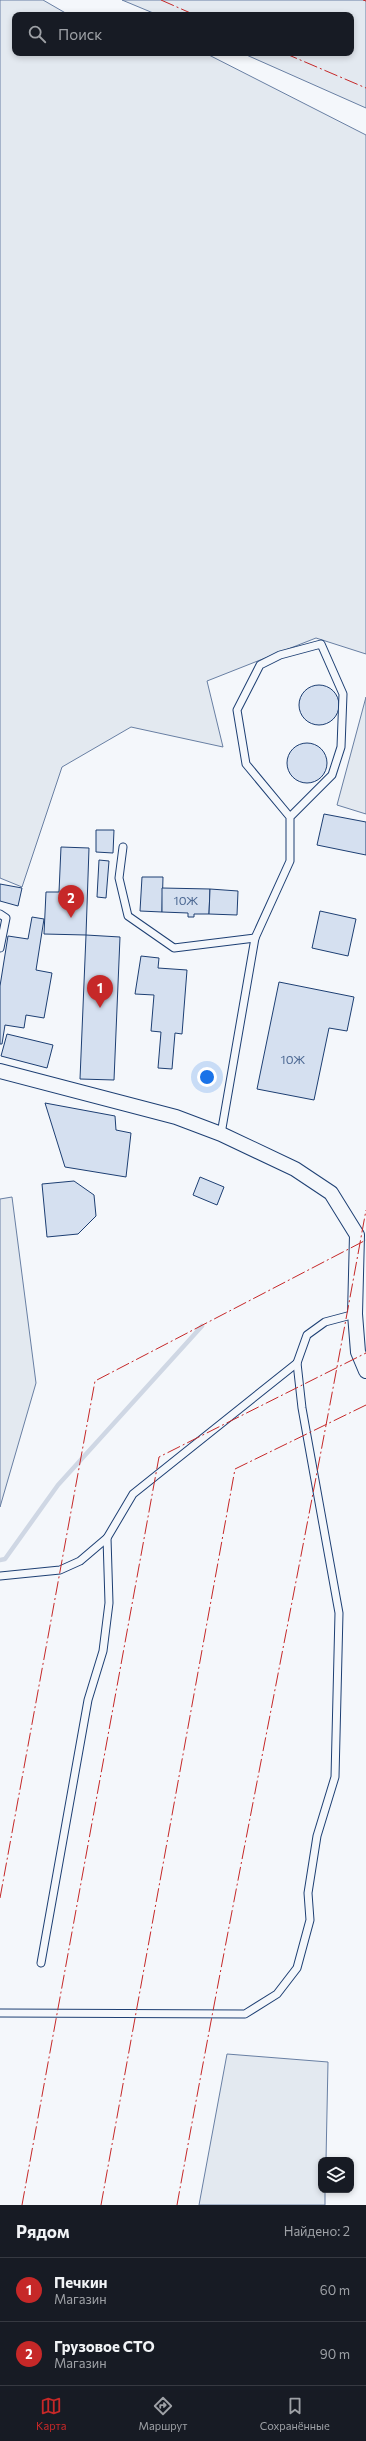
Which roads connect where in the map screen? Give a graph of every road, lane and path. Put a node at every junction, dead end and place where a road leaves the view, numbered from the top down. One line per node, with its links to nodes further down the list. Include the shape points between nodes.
1 (290, 817): 1 (lane, via 246,764 237,710 260,665 280,654 321,644 343,694 341,747 332,775); 4 (lane, via 290,861)
2 (123, 847): 4 (lane, via 119,878 128,916 174,948)
3 (0, 914): 5 (lane, via 6,918)
4 (255, 938): 7 (lane)
5 (0, 948)
6 (0, 1071): 7 (street, via 176,1117)
7 (221, 1134): 8 (street, via 295,1169 331,1193 357,1235)
8 (355, 1314): 9 (lane, via 325,1322 307,1335); 10 (street, via 358,1352)
9 (297, 1363): 11 (lane, via 133,1494); 14 (lane, via 302,1408 338,1613 335,1777 318,1836 308,1892 310,1920 297,1968 277,1994 245,2014)
10 (366, 1371)
11 (106, 1538): 12 (lane, via 80,1561 60,1570); 13 (lane, via 109,1603 103,1651 88,1700)
12 (0, 1576)
13 (41, 1962)
14 (0, 2013)

